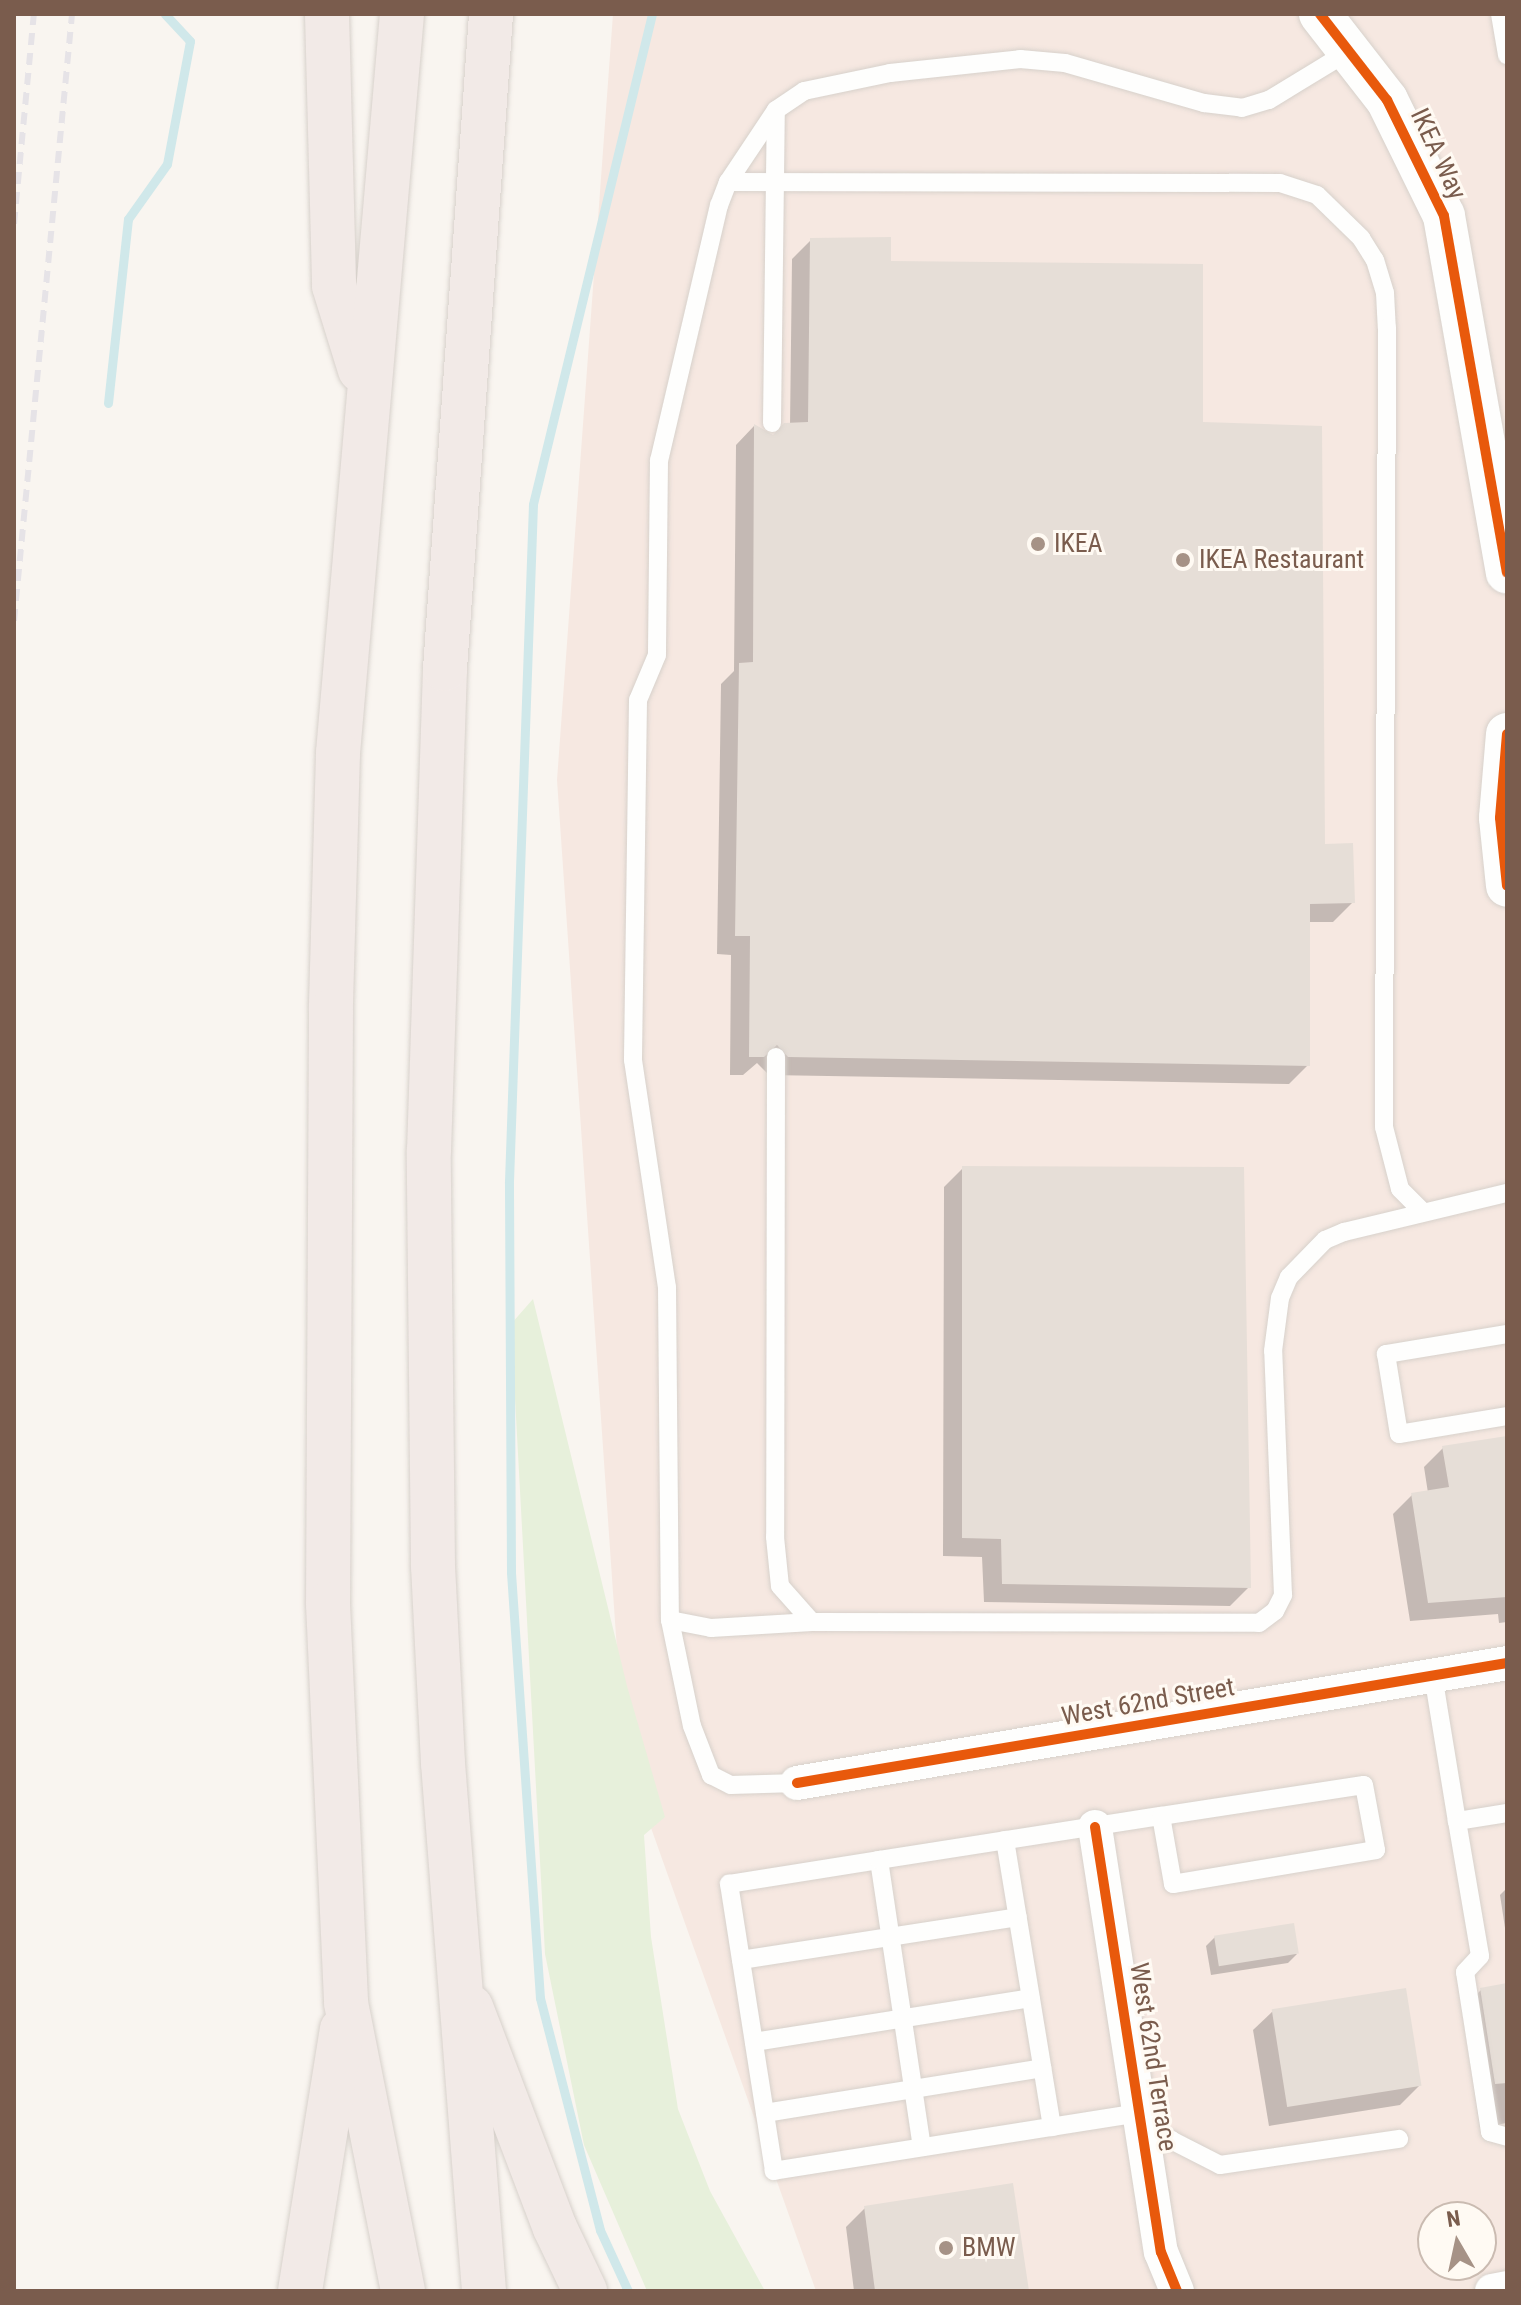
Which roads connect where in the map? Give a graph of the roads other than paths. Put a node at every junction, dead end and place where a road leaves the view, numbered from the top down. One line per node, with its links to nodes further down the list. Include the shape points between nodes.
1 (327, 14): 11 (highway, via 334,286)
2 (402, 14): 11 (highway)
3 (491, 14): 35 (highway, via 445,669 429,1136 433,1566)
4 (1320, 14): 6 (street, IKEA Way)
5 (1500, 14): 7 (lane)
6 (1351, 50): 8 (lane, via 1269,100 1242,108 1204,103 1065,63 1020,59 890,73 804,91); 13 (street, IKEA Way, via 1387,100 1444,216)
7 (1507, 55)
8 (776, 110): 9 (lane); 10 (lane)
9 (728, 182): 10 (lane); 21 (lane, via 659,460 657,655 638,700 633,1060 667,1287)
10 (775, 182): 12 (lane); 18 (lane, via 1280,183 1317,195 1345,219 1375,260 1385,293 1387,339 1384,1127 1400,1189)
11 (366, 392): 37 (highway, via 338,753 331,1042 328,1604)
12 (772, 423)
13 (1507, 572)
14 (1507, 734): 15 (street, via 1500,818)
15 (1507, 886)
16 (776, 1057): 22 (lane, via 775,1537 780,1586)
17 (1507, 1193): 18 (lane)
18 (1423, 1212): 22 (lane, via 1325,1240 1303,1257 1280,1298 1273,1351 1283,1595 1275,1611 1259,1623)
19 (1507, 1334): 20 (lane, via 1386,1354 1399,1434)
20 (1507, 1416)
21 (670, 1620): 22 (lane, via 711,1628); 25 (lane, via 692,1726 711,1775 731,1785)
22 (812, 1622)
23 (1507, 1663): 24 (street, West 62nd Street)
24 (1433, 1675): 25 (street, West 62nd Street); 28 (lane)
25 (797, 1783)
26 (1507, 1813): 28 (lane)
27 (1161, 1816): 27 (lane, via 1173,1884 1376,1850 1364,1785); 29 (lane)
28 (1457, 1821): 45 (lane, via 1480,1956 1465,1972 1490,2132)
29 (1095, 1827): 30 (lane); 43 (street, West 62nd Terrace)
30 (1005, 1840): 31 (lane); 32 (lane)
31 (879, 1860): 33 (lane); 34 (lane, via 729,1884)
32 (1018, 1917): 33 (lane); 36 (lane)
33 (891, 1936): 34 (lane); 38 (lane)
34 (741, 1960): 39 (lane)
35 (455, 1963): 52 (highway); 53 (highway, via 555,2228)
36 (1031, 1998): 38 (lane); 40 (lane)
37 (346, 2003): 50 (highway); 51 (highway)
38 (903, 2018): 39 (lane); 41 (lane)
39 (754, 2042): 42 (lane)
40 (1042, 2068): 41 (lane); 44 (lane)
41 (914, 2089): 42 (lane); 48 (lane)
42 (765, 2113): 48 (lane, via 774,2171)
43 (1139, 2113): 44 (lane); 47 (street, West 62nd Terrace)
44 (1052, 2127): 48 (lane)
45 (1507, 2137)
46 (1399, 2139): 47 (lane, via 1220,2165 1171,2140)
47 (1144, 2146): 54 (street, West 62nd Terrace, via 1161,2252)
48 (922, 2147)
49 (1507, 2288): 55 (street)
50 (300, 2291)
51 (403, 2291)
52 (484, 2291)
53 (585, 2291)
54 (1177, 2291)
55 (1492, 2291)

